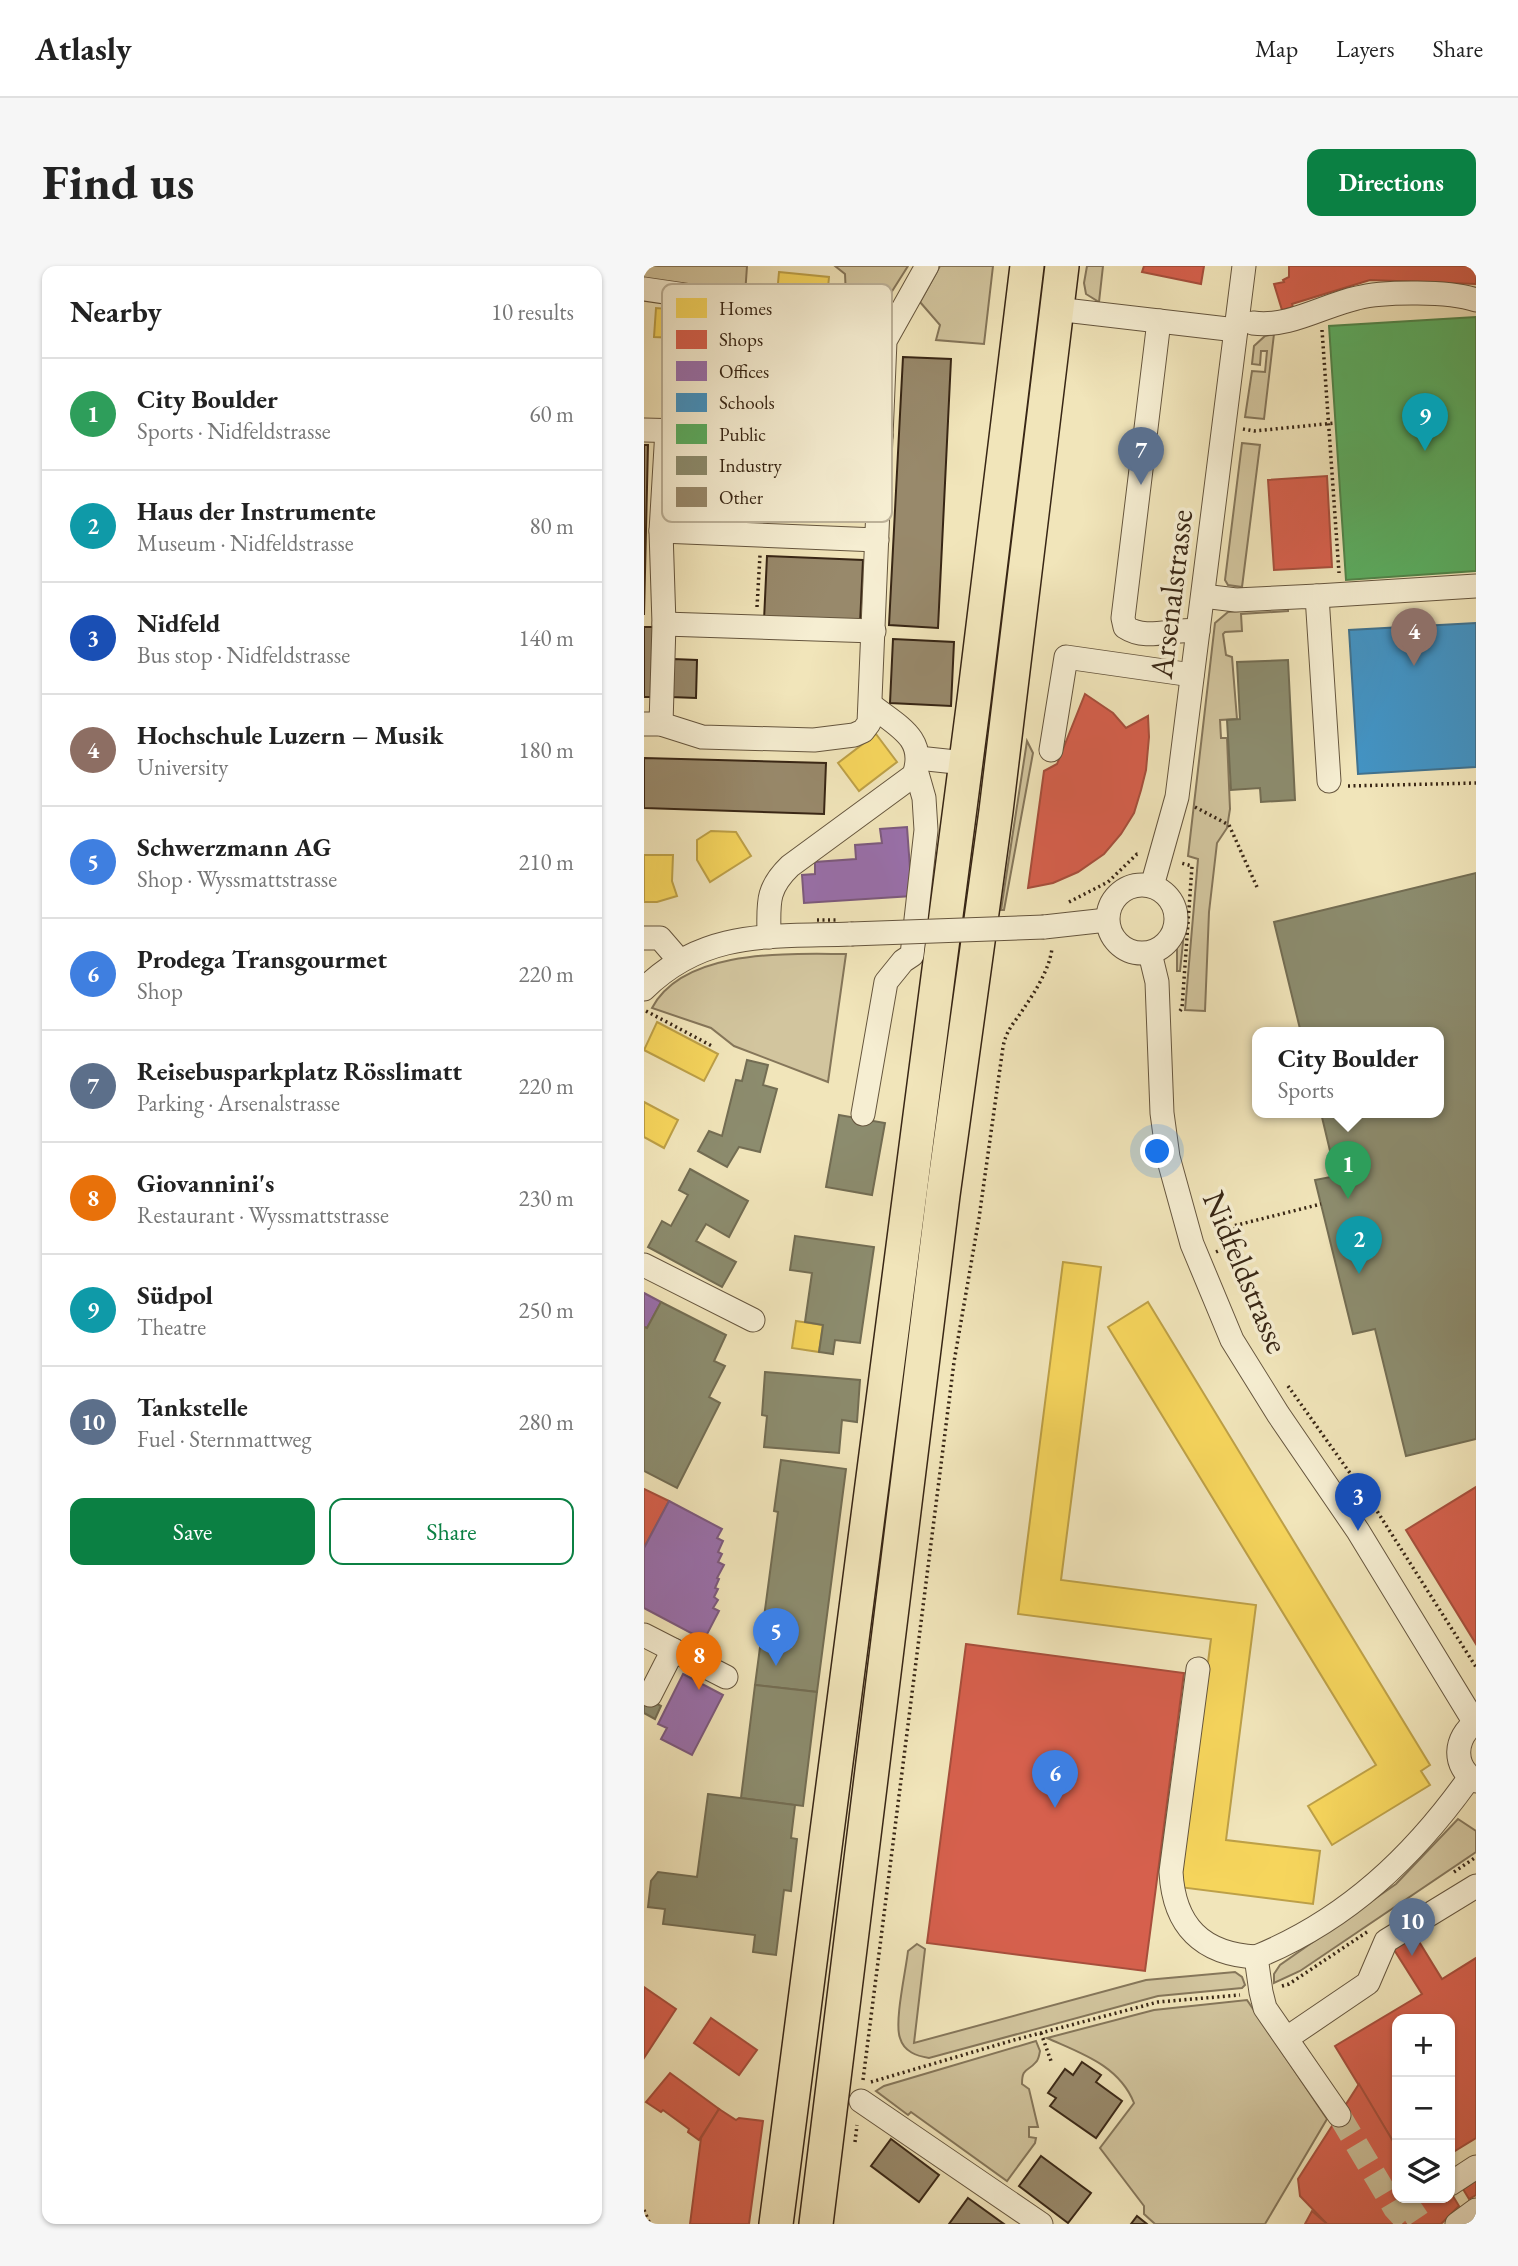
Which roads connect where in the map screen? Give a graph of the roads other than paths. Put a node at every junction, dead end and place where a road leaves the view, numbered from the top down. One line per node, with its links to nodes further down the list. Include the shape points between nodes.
1 (927, 266): 11 (street)
2 (1062, 266): 8 (highway)
3 (1244, 266): 10 (street, Arsenalstrasse)
4 (1026, 270): 27 (highway)
5 (644, 289): 6 (street)
6 (662, 292)
7 (1476, 300): 10 (street, via 1385,293 1294,319)
8 (1056, 309): 9 (street); 55 (highway)
9 (1159, 321): 10 (street); 21 (street, via 1123,618 1125,627 1144,635)
10 (1244, 327): 17 (street, Arsenalstrasse)
11 (892, 329)
12 (655, 430): 14 (street)
13 (878, 522): 15 (street)
14 (662, 531): 15 (street); 19 (street)
15 (877, 540): 20 (street)
16 (1476, 586): 18 (street)
17 (1203, 596): 18 (street, via 1236,600); 21 (street, Arsenalstrasse)
18 (1317, 596): 28 (street)
19 (664, 624): 20 (street); 24 (street)
20 (874, 631): 23 (street)
21 (1198, 631): 22 (street, Arsenalstrasse)
22 (1192, 675): 25 (street, via 1066,657); 29 (street, Arsenalstrasse, via 1177,797)
23 (871, 705): 24 (street, via 863,732 842,738 702,737); 26 (street, via 917,746)
24 (652, 724)
25 (1051, 750)
26 (917, 764): 27 (street); 31 (street, via 914,775 901,787 775,880 769,896); 36 (street, via 926,830 912,955 886,982)
27 (965, 764): 54 (highway)
28 (1329, 781)
29 (1152, 886): 30 (street, via 1133,886 1117,895); 33 (street, via 1174,906 1176,925 1167,943)
30 (1107, 920): 31 (street, bridge, via 1049,935); 33 (street, via 1121,947)
31 (768, 937): 34 (street, via 730,940)
32 (644, 938): 34 (street, via 660,939)
33 (1150, 953): 44 (street, Nidfeldstrasse, via 1157,982 1168,1157 1192,1244 1232,1340 1358,1531)
34 (679, 960): 35 (street)
35 (644, 989)
36 (863, 1114)
37 (644, 1265): 38 (street)
38 (753, 1320)
39 (644, 1634): 40 (street)
40 (673, 1650): 42 (street); 43 (street)
41 (1198, 1669): 47 (street, via 1172,1891 1178,1913 1205,1944 1236,1956)
42 (726, 1677)
43 (650, 1695)
44 (1475, 1723): 45 (street, via 1459,1744 1460,1762)
45 (1473, 1779): 47 (street, via 1389,1873 1287,1944)
46 (1476, 1886): 48 (street, via 1386,1941 1368,1983)
47 (1256, 1957): 48 (street, via 1265,2008)
48 (1287, 2038): 50 (street)
49 (861, 2101): 56 (street)
50 (1339, 2115)
51 (1476, 2166): 52 (street)
52 (1455, 2181)
53 (1476, 2210): 57 (street)
54 (776, 2224)
55 (816, 2224)
56 (1041, 2224)
57 (1457, 2224)

